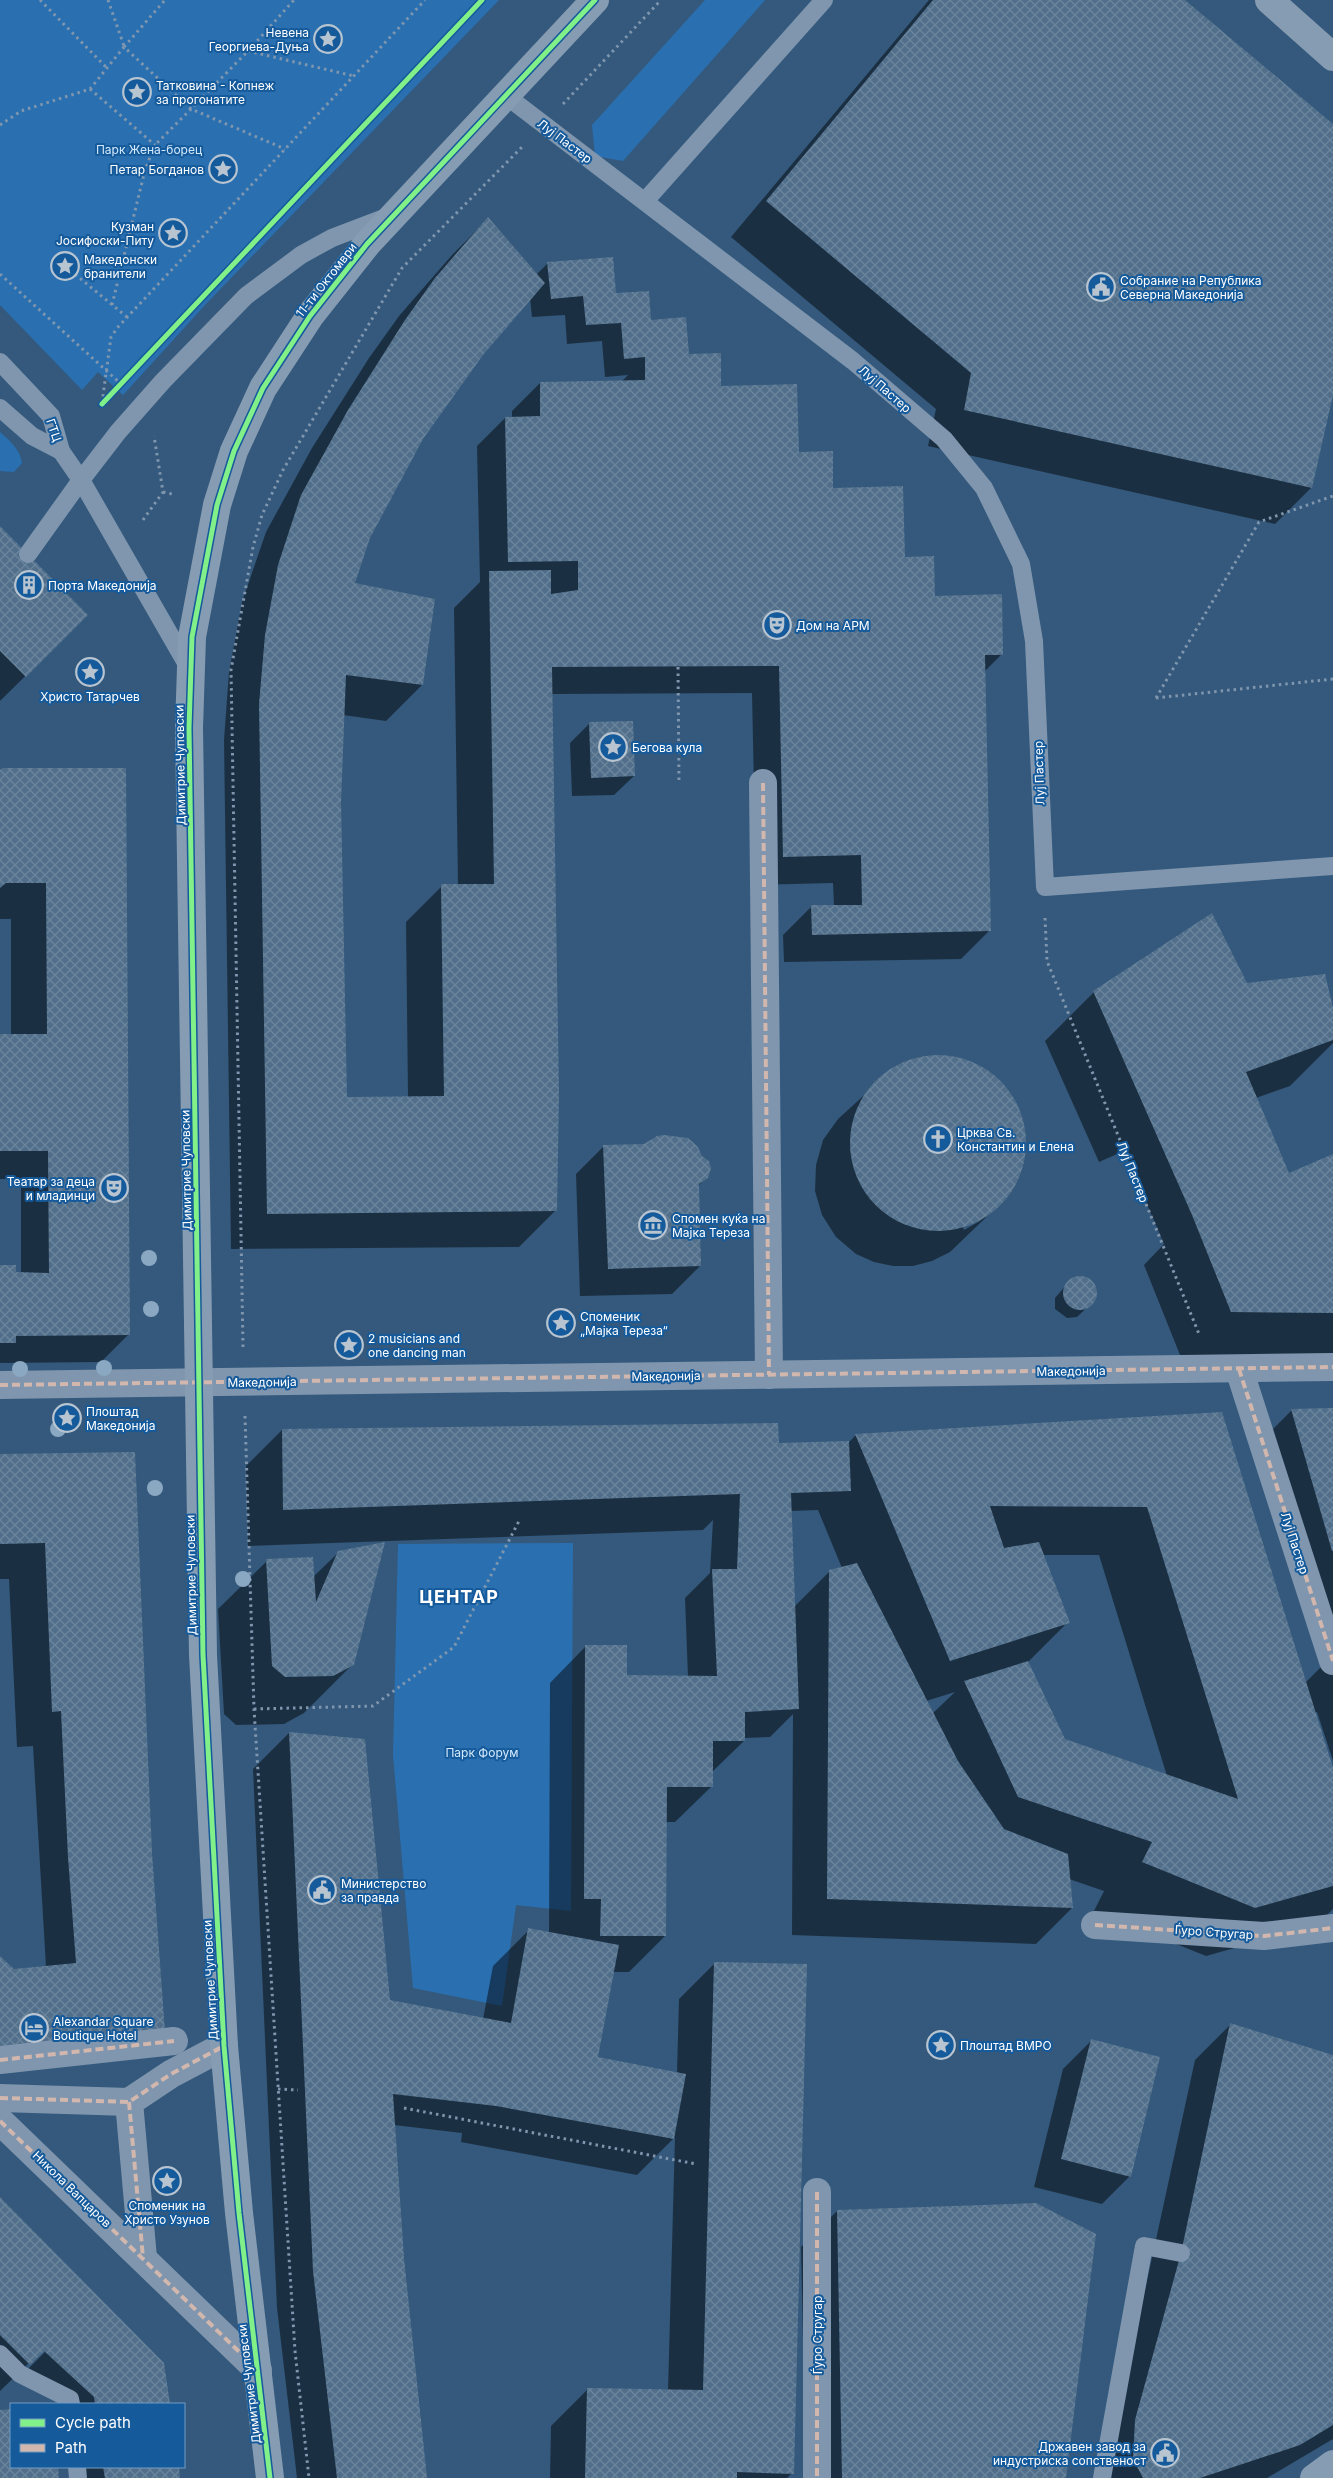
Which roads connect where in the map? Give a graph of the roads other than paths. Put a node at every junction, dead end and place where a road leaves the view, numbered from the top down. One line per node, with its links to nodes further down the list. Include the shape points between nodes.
1 (595, 0): 5 (street, 11-ти Октомври)
2 (824, 0): 6 (lane)
3 (1269, 0): 4 (street)
4 (1333, 57)
5 (505, 95): 6 (lane, Луј Пастер); 7 (street, 11-ти Октомври)
6 (645, 201): 15 (lane, Луј Пастер, via 853,361 944,439 984,488 1021,564 1030,608 1045,887)
7 (392, 215): 11 (lane, 11-ти Октомври, via 332,238 301,255 246,296 163,381); 13 (street, 11-ти Октомври, via 310,316 263,388 242,430 217,504 197,602)
8 (0, 362): 10 (lane, ГТЦ, via 51,416)
9 (0, 408): 10 (lane, via 32,436)
10 (61, 451): 11 (lane, ГТЦ)
11 (81, 480): 12 (lane, 11-ти Октомври); 13 (lane, ГТЦ)
12 (28, 554)
13 (189, 669): 19 (street, Димитрие Чуповски)
14 (763, 783): 18 (street)
15 (1333, 866)
16 (1333, 1367): 17 (street, Македонија)
17 (1226, 1369): 18 (street, Македонија); 21 (street, Луј Пастер)
18 (769, 1375): 19 (street, Македонија)
19 (198, 1382): 20 (street, Македонија); 25 (street, Димитрие Чуповски, via 202,1654)
20 (0, 1386)
21 (1333, 1661)
22 (1095, 1925): 23 (street, Ѓуро Стругар, via 1264,1936)
23 (1333, 1928)
24 (174, 2041): 26 (street)
25 (224, 2046): 28 (street, via 171,2074); 34 (street, Димитрие Чуповски, via 239,2213)
26 (0, 2060)
27 (0, 2098): 28 (street)
28 (129, 2102): 32 (street)
29 (0, 2121): 32 (street, Никола Вапцаров)
30 (817, 2192): 38 (street, Ѓуро Стругар)
31 (1181, 2253): 39 (lane, via 1144,2246)
32 (143, 2258): 34 (street, Никола Вапцаров)
33 (0, 2354): 35 (lane, via 20,2374 70,2399)
34 (258, 2370): 37 (street, Димитрие Чуповски)
35 (71, 2403)
36 (1333, 2464): 40 (street)
37 (270, 2478)
38 (817, 2478)
39 (1102, 2478)
40 (1314, 2478)

